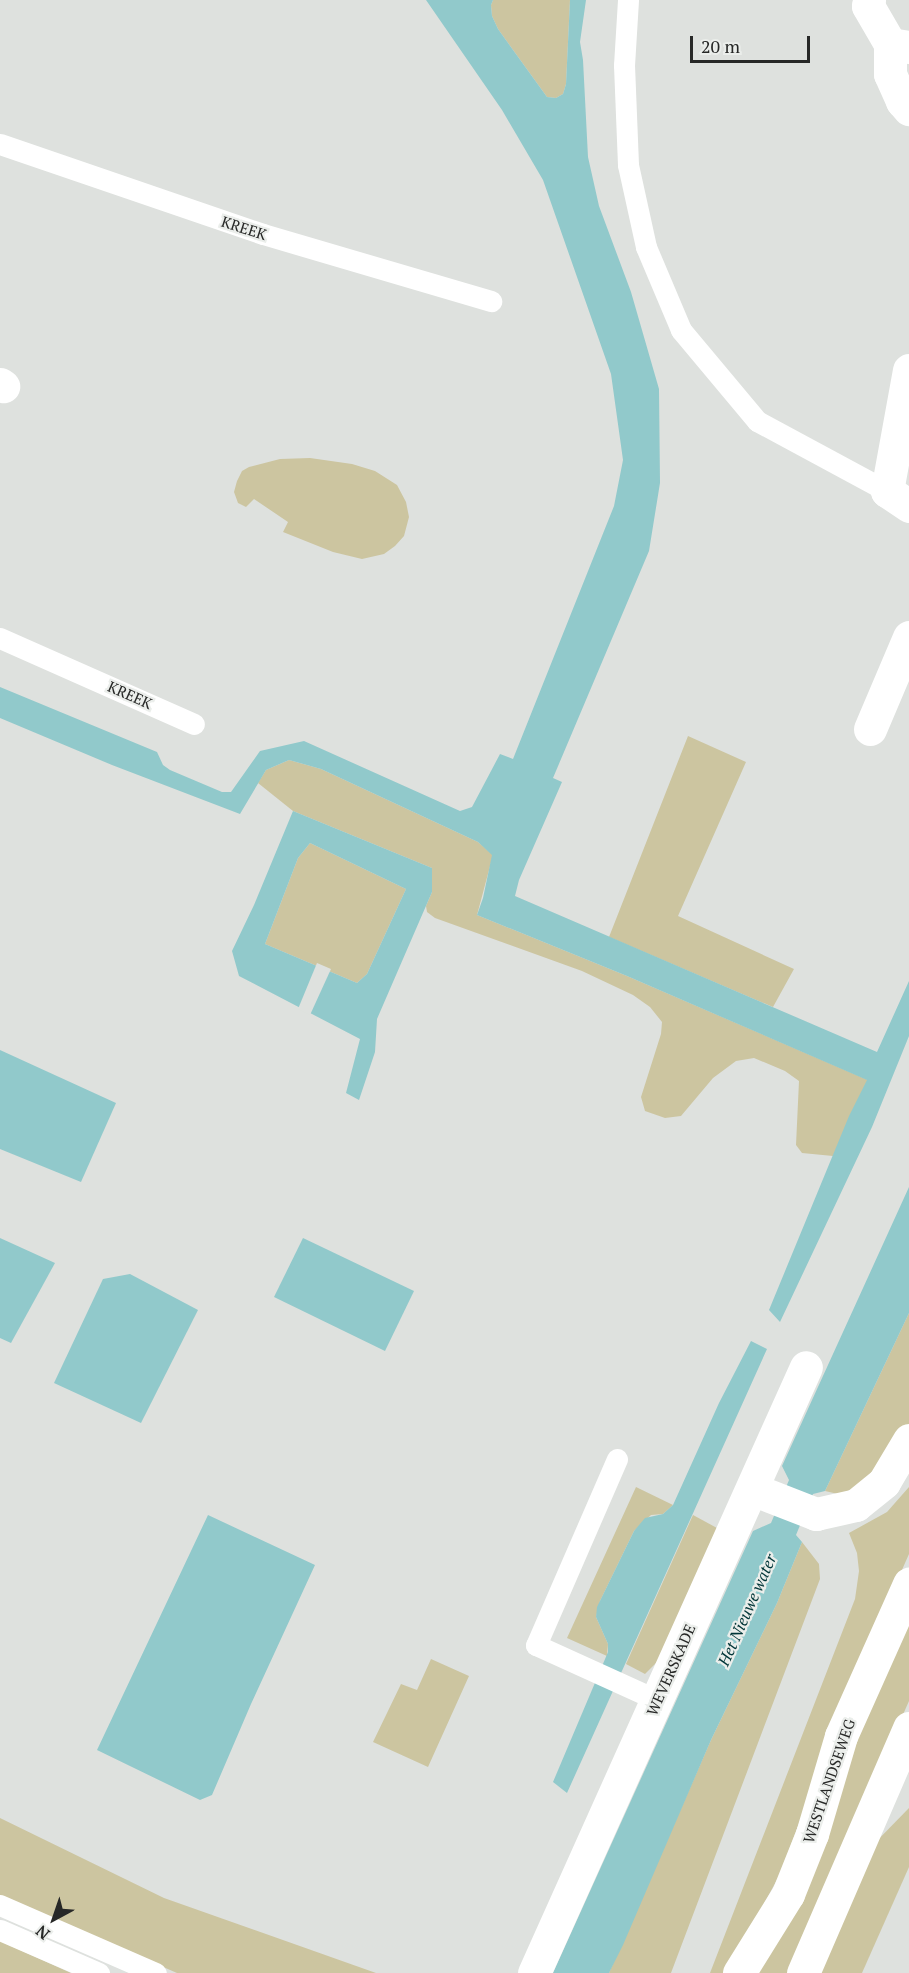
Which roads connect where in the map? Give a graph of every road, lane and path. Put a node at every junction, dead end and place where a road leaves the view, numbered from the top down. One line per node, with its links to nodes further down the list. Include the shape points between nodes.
1 (628, 0): 8 (lane, via 624,65 628,165 646,247 681,330 757,421)
2 (869, 0): 3 (street, via 868,6)
3 (900, 46): 4 (street, via 890,74)
4 (909, 109)
5 (0, 144): 6 (lane, KREEK, via 263,234)
6 (492, 302)
7 (909, 370): 8 (street)
8 (898, 499)
9 (909, 637): 12 (street)
10 (0, 638): 11 (lane, KREEK)
11 (194, 724)
12 (870, 729)
13 (806, 1367): 16 (street, WEVERSKADE)
14 (909, 1440): 16 (street, via 884,1482 856,1505 816,1514)
15 (617, 1459): 18 (lane, via 536,1645)
16 (767, 1494): 18 (street, WEVERSKADE)
17 (909, 1584): 25 (street, WESTLANDSEWEG, via 841,1736 812,1834 788,1894)
18 (657, 1700): 24 (street, WEVERSKADE)
19 (909, 1728): 26 (street)
20 (0, 1905): 23 (lane)
21 (0, 1930): 22 (lane)
22 (99, 1973)
23 (156, 1973)
24 (534, 1973)
25 (739, 1973)
26 (803, 1973)

